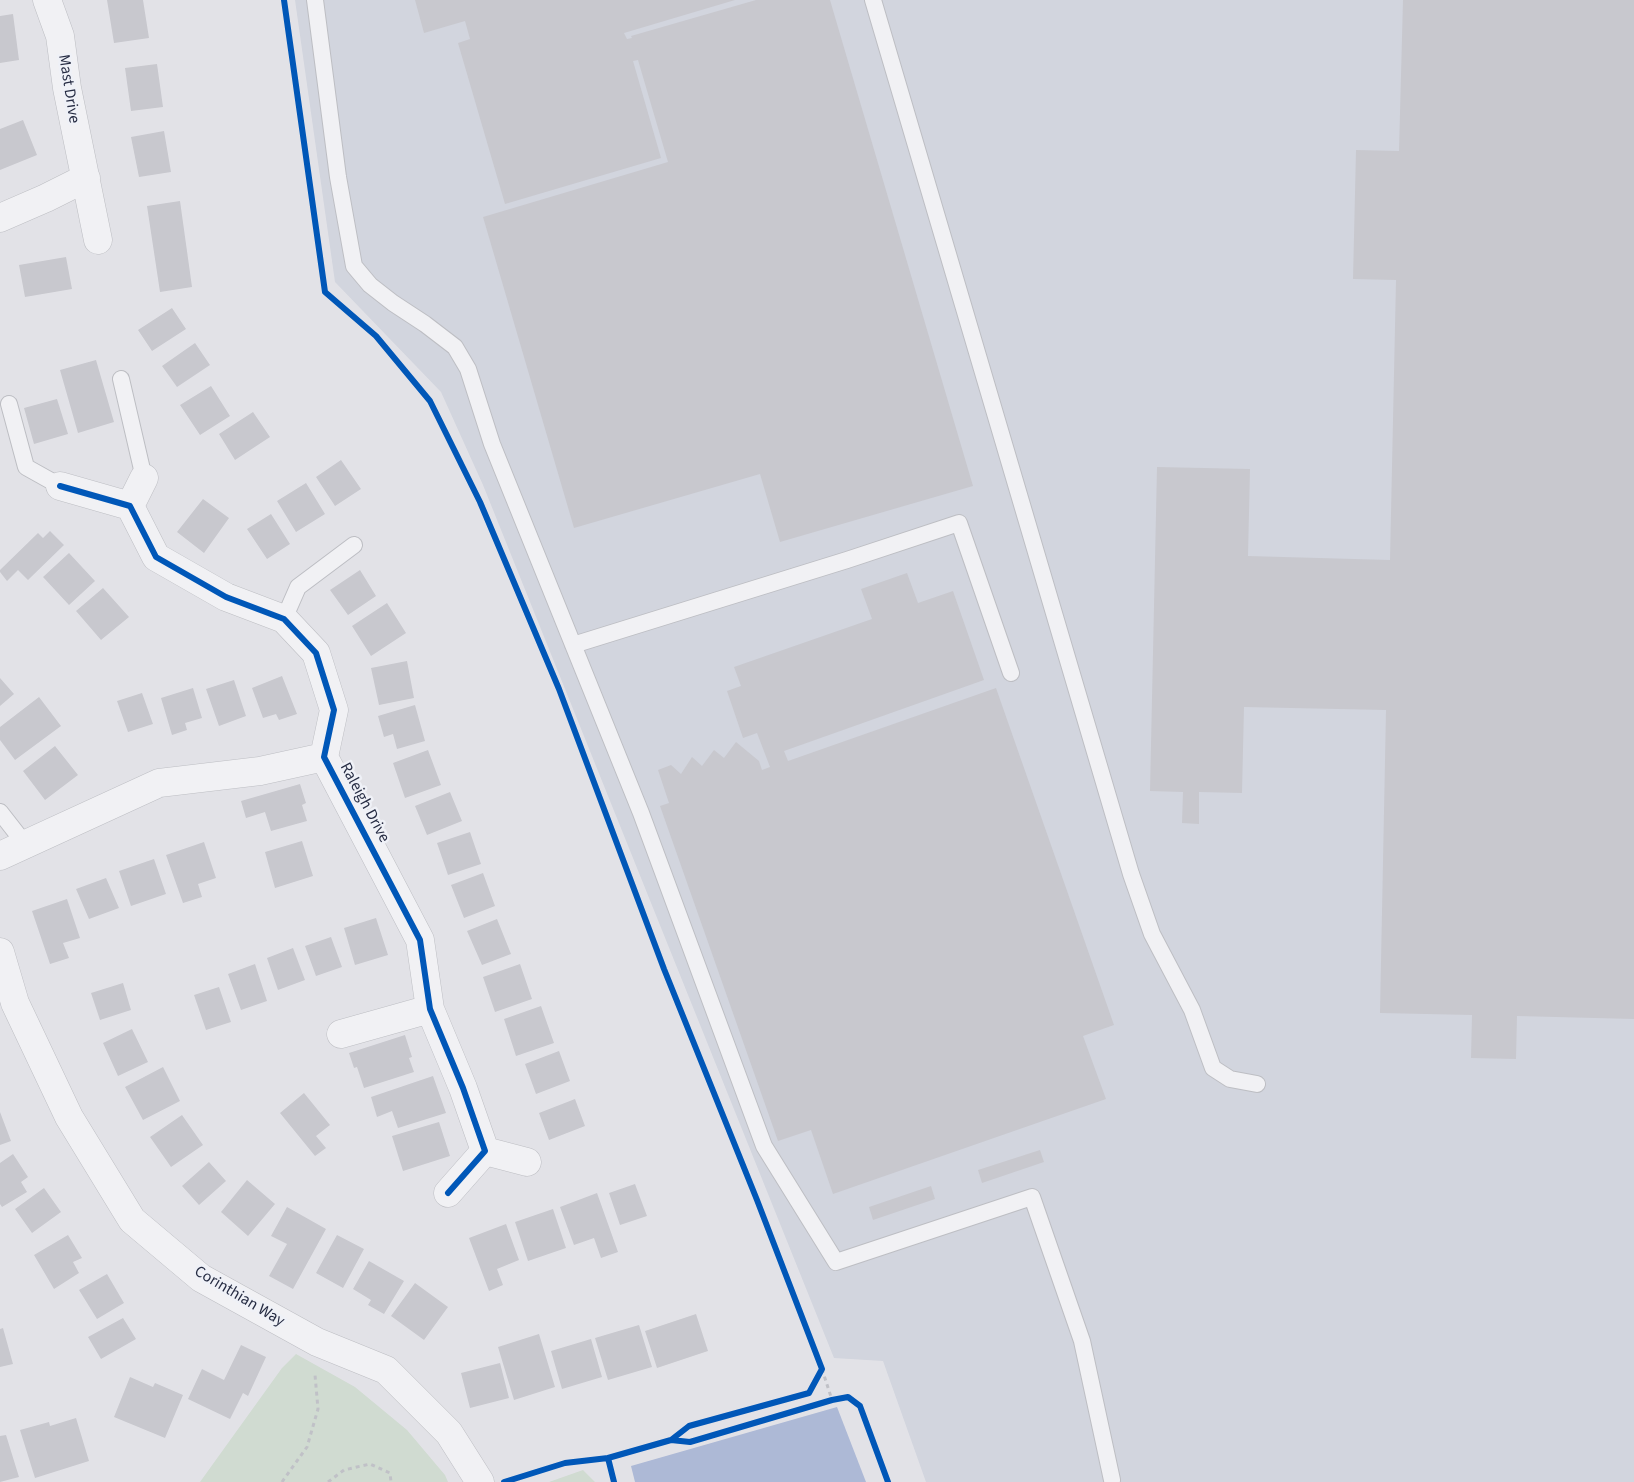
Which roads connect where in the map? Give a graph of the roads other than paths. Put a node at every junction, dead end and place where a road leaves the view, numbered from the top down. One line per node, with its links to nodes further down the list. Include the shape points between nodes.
1 (47, 0): 4 (street, Mast Drive, via 60,36 75,132)
2 (315, 0): 14 (lane, via 338,178 354,266 370,285 455,347 468,369 492,444)
3 (873, 0): 23 (lane, via 1134,883 1152,934 1192,1010 1213,1068 1230,1079)
4 (86, 178): 5 (street); 6 (street, Mast Drive)
5 (0, 218)
6 (98, 240)
7 (121, 379): 9 (lane)
8 (9, 404): 10 (lane, via 26,468)
9 (144, 478): 11 (street)
10 (60, 486): 11 (street)
11 (130, 506): 13 (street, Raleigh Drive, via 156,557 226,597)
12 (354, 545): 13 (lane, via 298,587)
13 (284, 619): 16 (street, Raleigh Drive, via 316,654 334,710)
14 (573, 646): 15 (lane, via 959,523); 27 (lane, via 640,813 764,1146 836,1262 1032,1196 1082,1341)
15 (1011, 673)
16 (324, 758): 18 (street, Raleigh Drive, via 260,771 159,783); 21 (street, Raleigh Drive, via 420,940)
17 (0, 812): 18 (lane)
18 (25, 844): 19 (street, Raleigh Drive)
19 (0, 856)
20 (0, 952): 28 (street, Corinthian Way, via 15,1003 69,1117 132,1220 201,1278 317,1342 386,1370 449,1434)
21 (430, 1009): 22 (street); 24 (street, Raleigh Drive)
22 (340, 1034)
23 (1257, 1084)
24 (485, 1151): 25 (street); 26 (street)
25 (527, 1162)
26 (448, 1193)
27 (1112, 1480)
28 (480, 1482)

